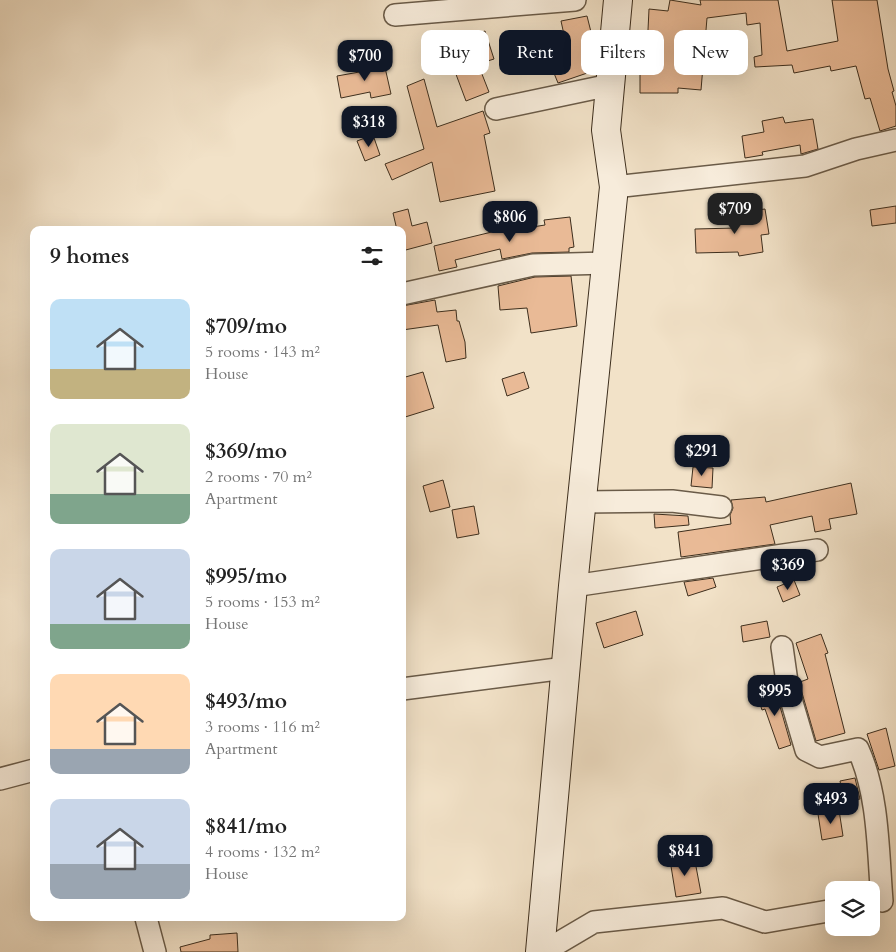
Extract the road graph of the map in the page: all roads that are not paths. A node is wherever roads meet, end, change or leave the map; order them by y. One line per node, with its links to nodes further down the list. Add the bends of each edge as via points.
1 (575, 0): 3 (street)
2 (618, 0): 4 (street)
3 (395, 15)
4 (610, 85): 5 (street); 7 (street, via 606,130)
5 (496, 109)
6 (896, 140): 7 (street, via 805,166)
7 (614, 187): 8 (street)
8 (607, 263): 9 (street, via 533,265); 10 (street)
9 (406, 293)
10 (582, 502): 11 (street, via 672,501); 13 (street)
11 (721, 507)
12 (817, 550): 13 (street)
13 (573, 586): 15 (street)
14 (782, 647): 19 (street, via 788,689 806,750 820,757 858,749 866,765 876,824)
15 (565, 668): 16 (street); 23 (street)
16 (406, 688)
17 (30, 771): 18 (street)
18 (0, 779)
19 (883, 901)
20 (825, 912): 23 (street, via 765,922 723,908 594,922)
21 (147, 921): 22 (street)
22 (155, 952)
23 (542, 952)

